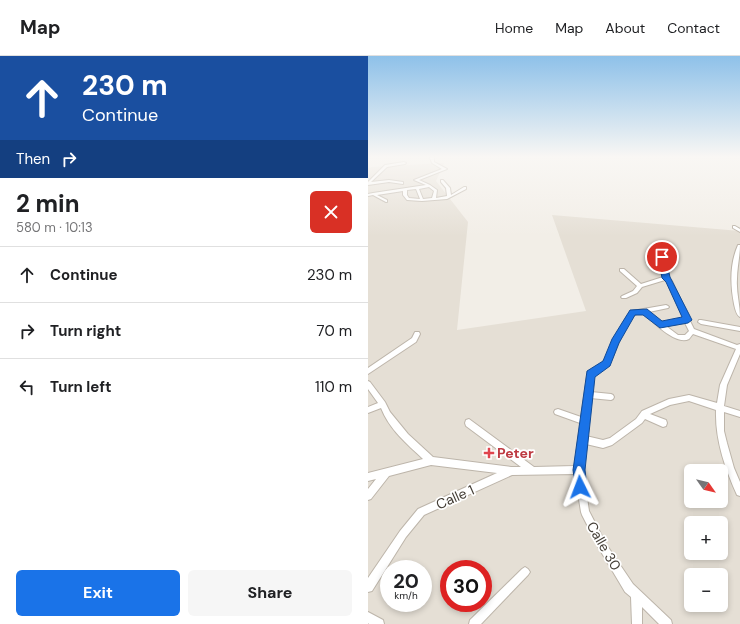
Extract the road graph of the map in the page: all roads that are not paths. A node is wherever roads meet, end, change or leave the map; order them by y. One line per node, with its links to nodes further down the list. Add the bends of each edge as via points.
1 (423, 184): 3 (street)
2 (444, 184): 9 (street, via 448,188)
3 (428, 186): 4 (street); 10 (street, via 436,191)
4 (417, 188): 6 (street); 11 (street)
5 (465, 188): 9 (street)
6 (406, 190): 7 (street); 11 (street, via 405,195 408,199)
7 (373, 194): 8 (street); 12 (street)
8 (368, 195)
9 (449, 197): 10 (street)
10 (434, 199): 11 (street)
11 (422, 200)
12 (386, 201)
13 (734, 227): 14 (street)
14 (740, 231)
15 (740, 246): 23 (street, via 734,288)
16 (662, 257): 18 (street)
17 (622, 270): 19 (street)
18 (666, 278): 19 (street); 24 (street)
19 (640, 286): 20 (street, via 635,292)
20 (624, 297)
21 (666, 307): 22 (street)
22 (644, 312): 26 (street); 33 (street, Calle 30, via 633,313 615,342 606,363 590,374)
23 (740, 314)
24 (688, 320): 26 (street); 28 (street)
25 (701, 322): 27 (street)
26 (660, 325): 28 (street, via 677,337 687,337)
27 (740, 329)
28 (692, 330): 30 (street)
29 (417, 334): 31 (street, via 414,340)
30 (740, 347): 36 (street, via 722,391)
31 (368, 371)
32 (368, 384): 35 (street)
33 (587, 395): 34 (street); 41 (street, Calle 30)
34 (611, 397)
35 (383, 404): 37 (street); 45 (street, via 387,414 405,437)
36 (721, 409): 39 (street); 40 (street, via 689,398 669,402); 51 (street, via 725,456)
37 (368, 410)
38 (558, 412): 41 (street)
39 (740, 414)
40 (643, 415): 43 (street); 44 (street, via 612,441 604,444)
41 (584, 421): 44 (street, Calle 30)
42 (469, 423): 48 (street)
43 (663, 423)
44 (582, 440): 46 (street, Calle 30)
45 (431, 460): 47 (street); 49 (street)
46 (579, 470): 48 (street, Calle 1); 55 (street, Calle 30, via 585,512 593,530)
47 (512, 471): 48 (street, Calle 1); 54 (street, Calle 1, via 421,512 403,534)
48 (533, 471)
49 (387, 472): 50 (street); 52 (street)
50 (368, 477)
51 (740, 492)
52 (368, 496)
53 (525, 572): 58 (street)
54 (368, 587)
55 (636, 595): 59 (street); 60 (street, Calle 30)
56 (368, 618): 57 (street)
57 (379, 624)
58 (474, 624)
59 (637, 624)
60 (667, 624)

